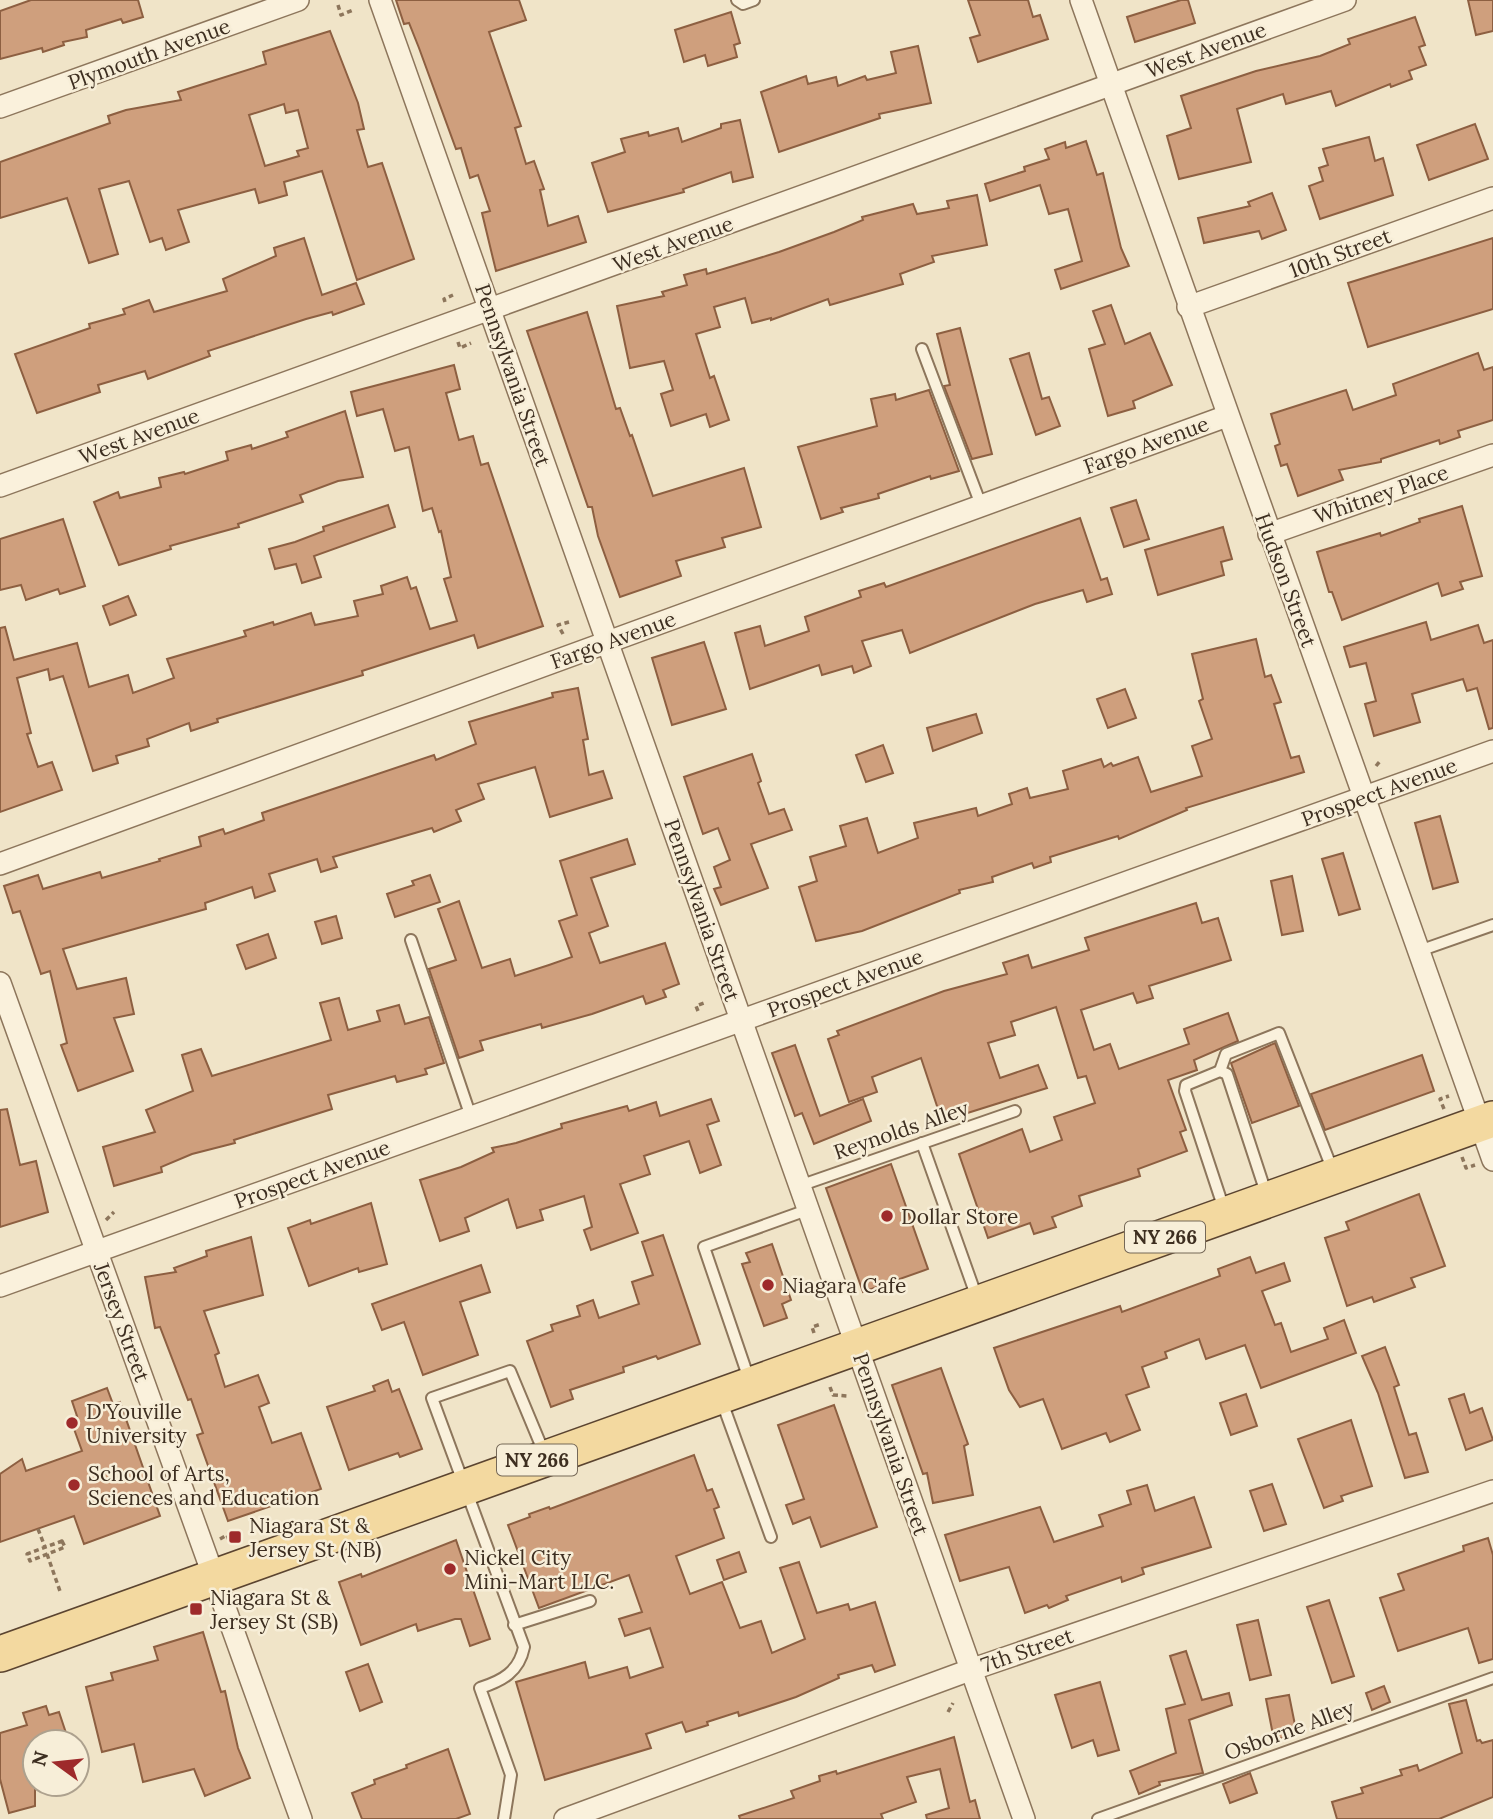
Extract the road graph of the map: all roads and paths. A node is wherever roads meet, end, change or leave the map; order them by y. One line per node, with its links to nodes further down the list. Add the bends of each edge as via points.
1 (298, 0): 10 (street, Plymouth Avenue)
2 (380, 0): 15 (street, Pennsylvania Street)
3 (737, 0): 4 (lane, via 743,4)
4 (754, 0)
5 (1081, 0): 9 (street, Hudson Street)
6 (1333, 2): 9 (street, West Avenue)
7 (338, 5): 8 (path, via 341,15)
8 (353, 10)
9 (1109, 85): 14 (street, Hudson Street); 15 (street, West Avenue)
10 (0, 107)
11 (1493, 198): 14 (street, 10th Street)
12 (453, 295): 13 (path)
13 (444, 299)
14 (1188, 307): 19 (street, Hudson Street)
15 (490, 311): 21 (street, West Avenue); 26 (street, Pennsylvania Street)
16 (471, 343): 17 (path)
17 (460, 348)
18 (922, 349): 22 (lane)
19 (1227, 416): 22 (street, Fargo Avenue); 23 (street, Hudson Street)
20 (1493, 455): 23 (street, Whitney Place)
21 (0, 486)
22 (981, 505): 26 (street, Fargo Avenue)
23 (1269, 534): 30 (street, Hudson Street)
24 (569, 622): 25 (path, via 558,625)
25 (563, 634)
26 (607, 642): 31 (street, Fargo Avenue); 38 (street, Pennsylvania Street)
27 (1493, 751): 30 (street, Prospect Avenue)
28 (1381, 760): 29 (path)
29 (1376, 766)
30 (1364, 797): 34 (street, Hudson Street); 38 (street, Prospect Avenue)
31 (0, 864)
32 (1493, 925): 34 (lane)
33 (411, 940): 43 (lane)
34 (1419, 951): 44 (street, Hudson Street)
35 (0, 983): 54 (street, Jersey Street)
36 (704, 1003): 37 (path, via 696,1006)
37 (698, 1012)
38 (741, 1020): 43 (street, Prospect Avenue); 48 (street, Pennsylvania Street)
39 (1224, 1073): 47 (lane, via 1226,1054 1279,1032); 49 (lane); 52 (lane, via 1186,1085 1185,1091)
40 (1450, 1095): 41 (path)
41 (1440, 1099)
42 (1015, 1111): 45 (lane, Reynolds Alley)
43 (471, 1117): 54 (street, Prospect Avenue)
44 (1486, 1121): 46 (street, Hudson Street); 47 (main road, NY 266)
45 (922, 1143): 48 (lane, Reynolds Alley); 56 (lane)
46 (1493, 1160)
47 (1335, 1176): 49 (main road, NY 266)
48 (799, 1186): 50 (street, Pennsylvania Street)
49 (1268, 1200): 52 (main road, NY 266)
50 (807, 1210): 59 (street, Pennsylvania Street); 60 (lane, via 704,1247)
51 (114, 1212): 53 (path)
52 (1226, 1215): 56 (main road, NY 266)
53 (106, 1220)
54 (96, 1251): 55 (street, Prospect Avenue); 70 (street, Jersey Street)
55 (0, 1286)
56 (979, 1304): 59 (main road, NY 266)
57 (821, 1324): 58 (path)
58 (812, 1327)
59 (857, 1348): 60 (main road, NY 266); 75 (street, Pennsylvania Street)
60 (735, 1391): 63 (main road, NY 266); 67 (lane)
61 (834, 1395): 62 (path)
62 (847, 1396)
63 (546, 1457): 64 (main road, NY 266); 64 (lane, via 510,1371 432,1398)
64 (463, 1486): 70 (main road, NY 266); 73 (lane)
65 (1493, 1491): 75 (street, 7th Street)
66 (38, 1529): 68 (path)
67 (771, 1537)
68 (45, 1547): 69 (path, via 62,1541 65,1547); 69 (path, via 27,1554 30,1561)
69 (47, 1554): 71 (path)
70 (214, 1577): 74 (main road, NY 266); 79 (street, Jersey Street)
71 (61, 1594)
72 (590, 1601): 73 (lane)
73 (514, 1625): 80 (lane, via 524,1647 516,1667 508,1676 480,1688 511,1775)
74 (0, 1654)
75 (970, 1670): 81 (street, 7th Street); 82 (street, Pennsylvania Street)
76 (1493, 1678): 83 (lane, Osborne Alley)
77 (953, 1703): 78 (path)
78 (948, 1712)
79 (301, 1819)
80 (504, 1819)
81 (565, 1819)
82 (1024, 1819)
83 (1098, 1819)

